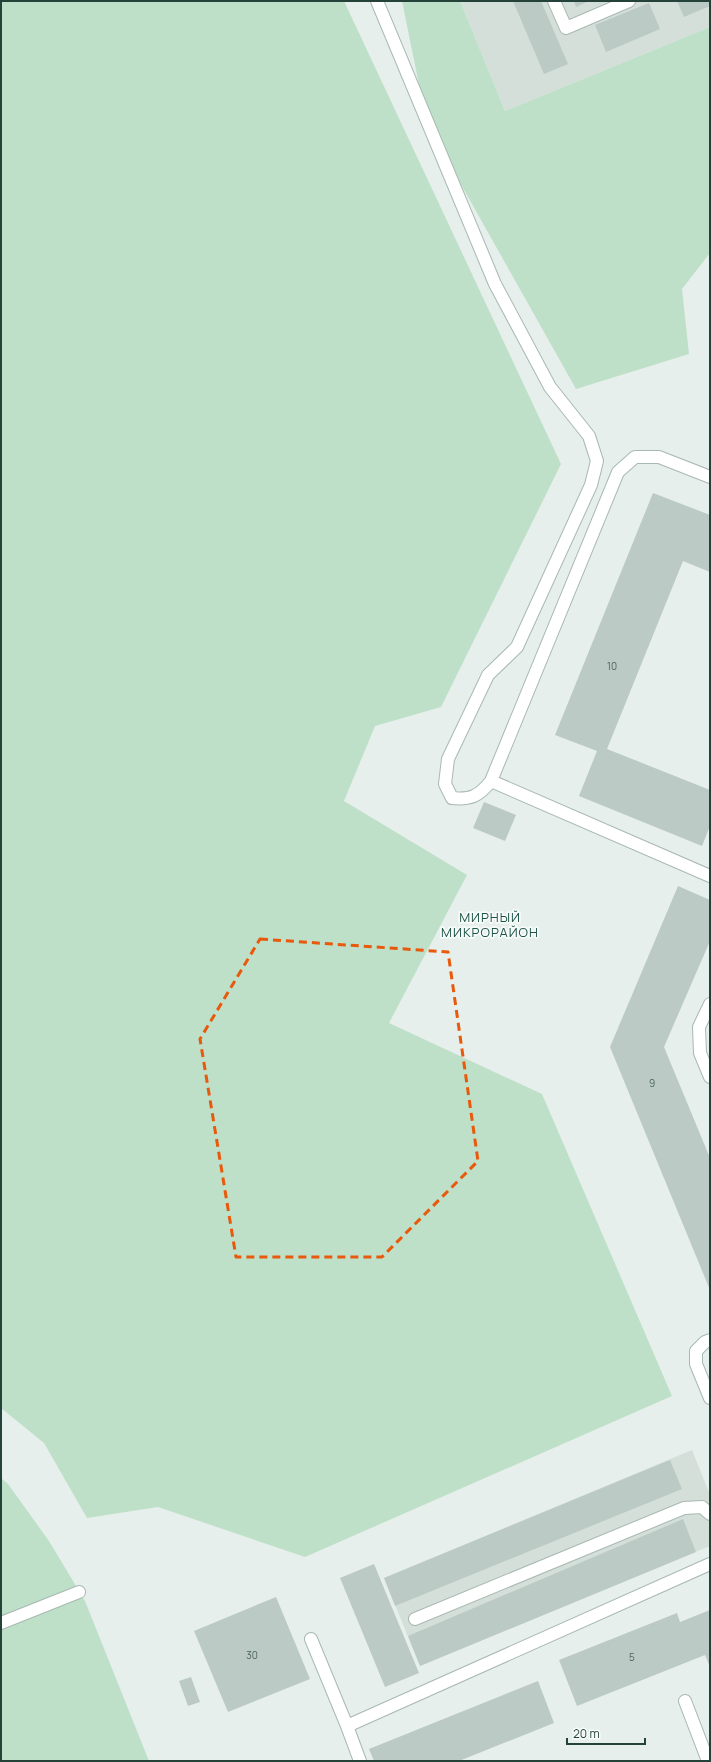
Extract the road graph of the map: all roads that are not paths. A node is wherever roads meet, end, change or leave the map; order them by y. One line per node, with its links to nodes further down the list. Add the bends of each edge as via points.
1 (377, 1): 5 (lane, via 495,284 550,387 589,436 597,461 591,485 517,647 488,675 448,759 444,784 452,798 467,800 484,791)
2 (554, 1): 3 (lane, via 566,28)
3 (629, 1)
4 (710, 477): 5 (lane, via 659,457 635,457 618,472)
5 (491, 781): 6 (lane)
6 (710, 876)
7 (710, 1004): 8 (lane, via 699,1027 700,1054)
8 (710, 1077)
9 (710, 1340): 10 (lane, via 696,1351 696,1364)
10 (710, 1398)
11 (710, 1514): 14 (lane, via 702,1507 684,1508)
12 (710, 1564): 18 (lane)
13 (79, 1592): 15 (lane)
14 (415, 1619)
15 (1, 1623)
16 (312, 1639): 18 (lane)
17 (685, 1701): 20 (lane)
18 (346, 1726): 19 (lane)
19 (360, 1761)
20 (708, 1761)

